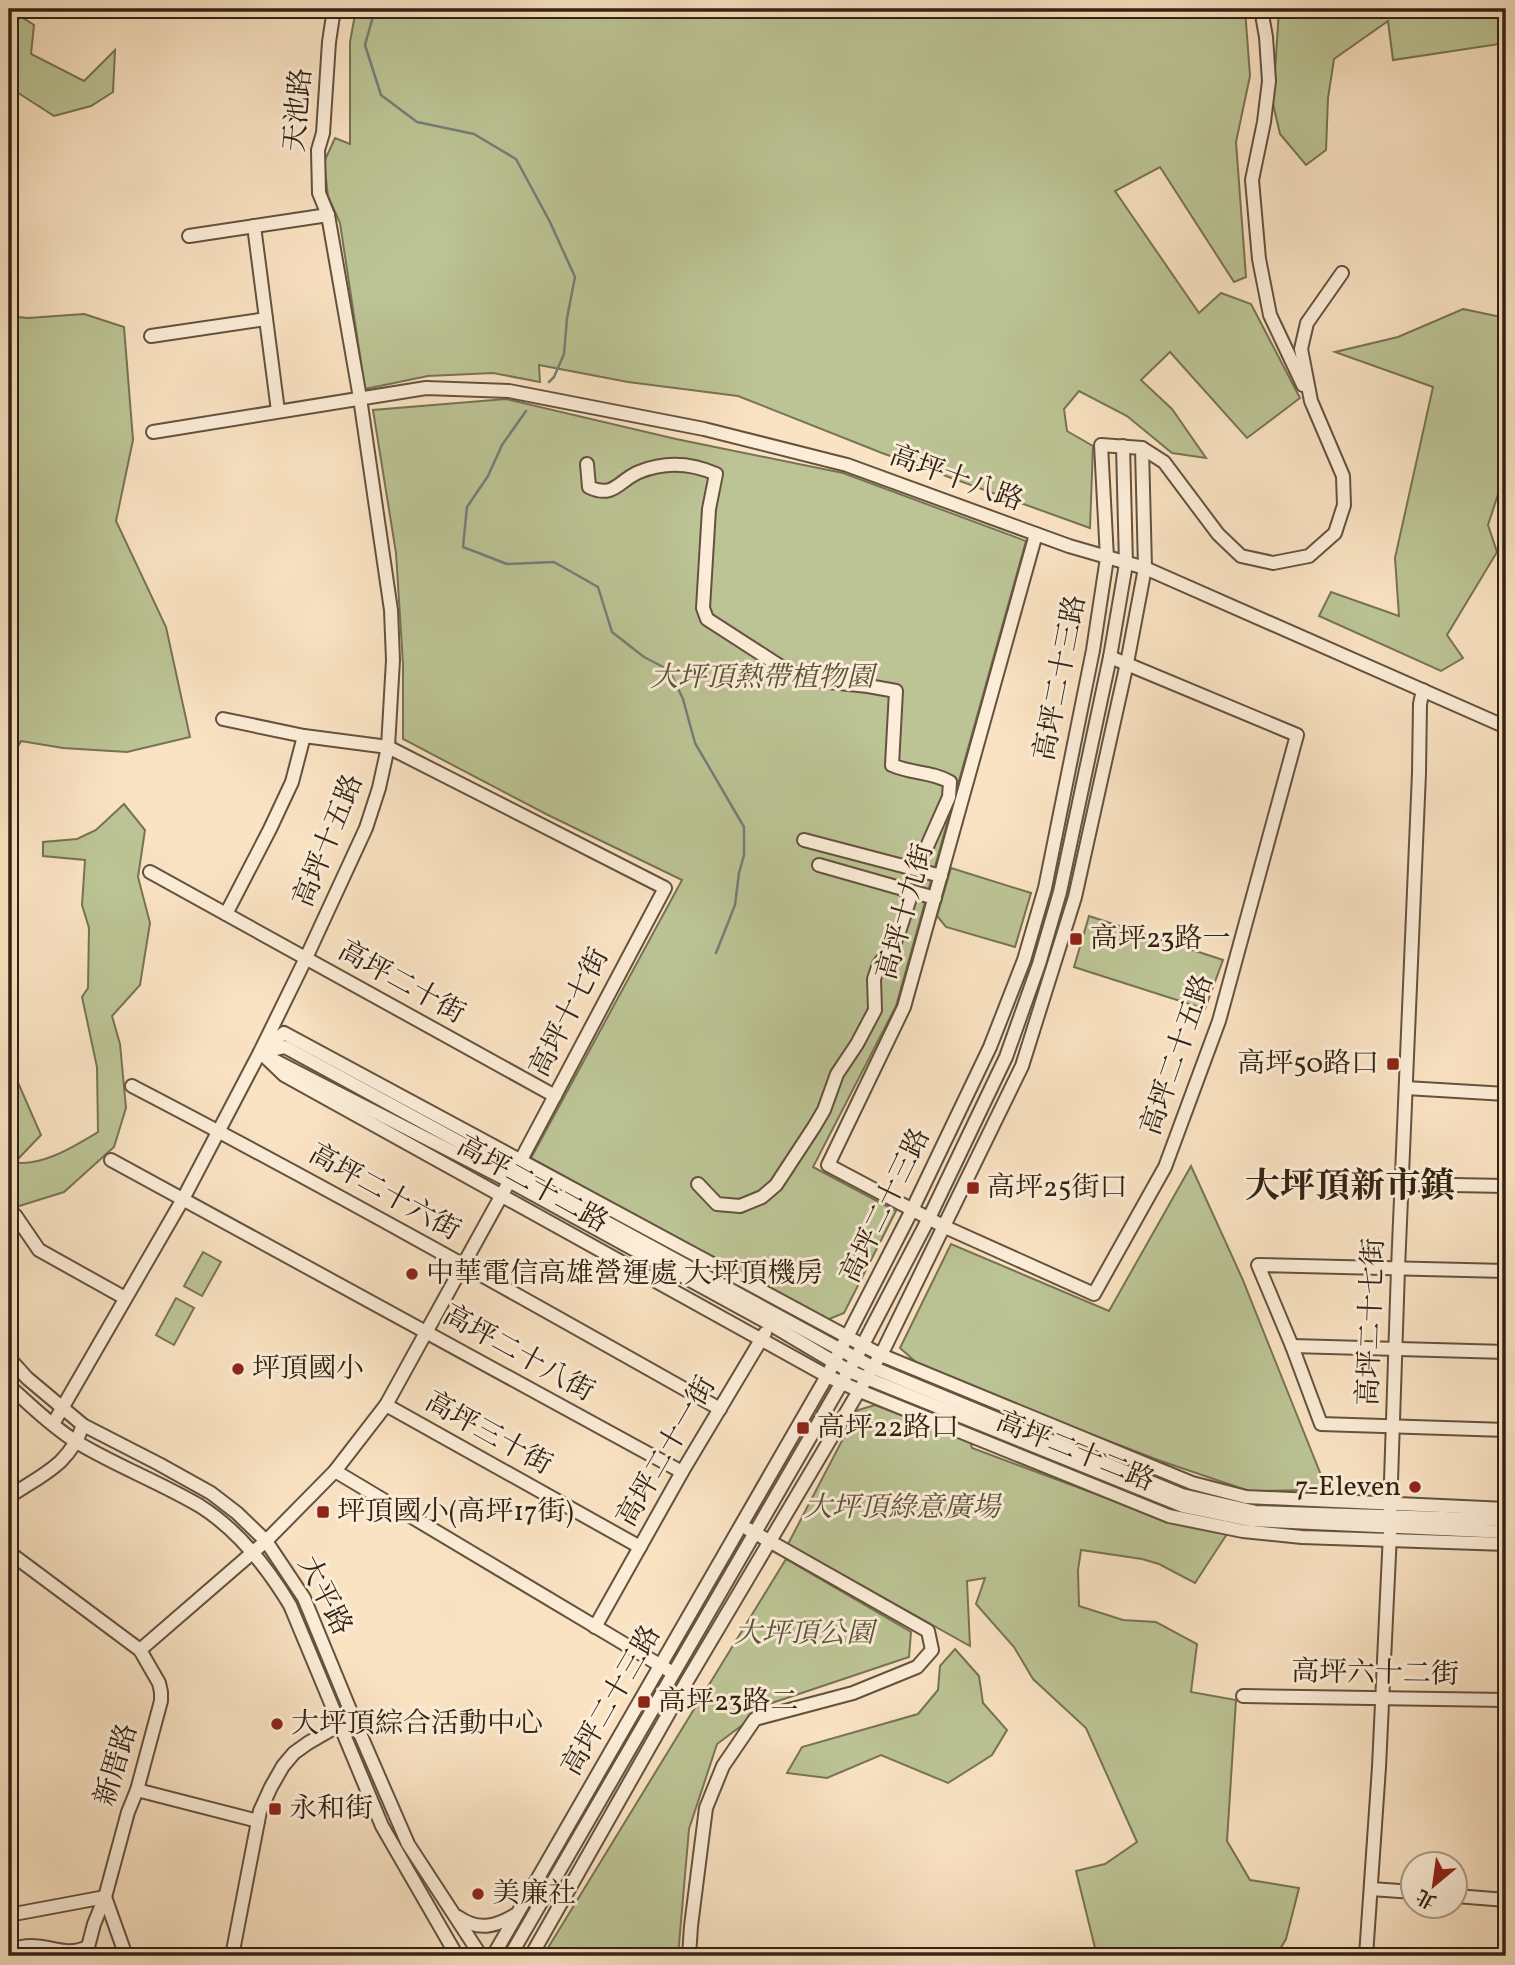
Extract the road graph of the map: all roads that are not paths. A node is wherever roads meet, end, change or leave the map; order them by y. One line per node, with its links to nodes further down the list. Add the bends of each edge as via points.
1 (334, 9): 3 (street, 天池路, via 318,150 319,193)
2 (1261, 9): 10 (street, via 1269,81 1252,180 1259,259 1270,315)
3 (328, 215): 4 (street); 9 (street, 高坪十五路)
4 (254, 226): 5 (street); 7 (street)
5 (189, 236)
6 (1342, 273): 10 (street, via 1307,323 1301,349)
7 (266, 319): 8 (street); 11 (street)
8 (151, 336)
9 (360, 398): 11 (street, 高坪十八路); 16 (street, 高坪十八路, via 426,388 509,391 678,424 847,465); 28 (street, 高坪十五路, via 391,610)
10 (1311, 401): 14 (street, via 1343,476 1344,505 1335,533 1309,556 1273,563 1241,555 1218,534 1164,462)
11 (278, 411): 12 (street, 高坪十八路)
12 (153, 432)
13 (1123, 446): 14 (street); 18 (street, 高坪二十三路, via 1101,445); 20 (street, 高坪二十三路)
14 (1142, 448): 21 (street, 高坪二十三路)
15 (587, 464): 31 (street, via 589,487 600,492 638,472 666,464 690,465 716,474 708,522 707,619 786,670 820,681 896,691 891,765 906,772 936,774 950,782 949,797)
16 (1035, 534): 18 (street, 高坪十八路); 33 (street, 高坪十九街)
17 (1505, 540): 19 (street)
18 (1107, 558): 20 (street, 高坪十八路); 51 (street, 高坪二十三路, via 1045,888 1024,960 990,1047)
19 (1506, 561)
20 (1126, 564): 21 (street, 高坪十八路); 22 (street, 高坪二十三路)
21 (1145, 568): 23 (street, 高坪二十三路); 24 (street, 高坪十八路)
22 (1110, 657): 23 (street, 高坪二十五路); 53 (street, 高坪二十三路, via 1060,892 1039,964 1006,1057)
23 (1127, 663): 54 (street, 高坪二十三路, via 1075,897 1022,1066); 54 (street, 高坪二十五路, via 1297,735 1219,1021 1165,1167 1094,1294)
24 (1423, 690): 26 (street, 高坪十八路); 40 (street, 高坪二十七街)
25 (223, 719): 27 (street, 高坪十七街)
26 (1506, 727)
27 (304, 736): 28 (street, 高坪十七街); 36 (street, via 292,782)
28 (388, 747): 37 (street, 高坪十五路, via 366,828); 42 (street, 高坪十七街, via 665,888)
29 (804, 840): 31 (street)
30 (820, 866): 34 (street)
31 (917, 869): 33 (street)
32 (150, 872): 36 (street, 高坪二十街)
33 (942, 876): 35 (street, 高坪十九街)
34 (912, 892): 35 (street); 46 (street, via 898,935 874,979 875,1010 867,1028 837,1074 824,1110 776,1185 740,1206 717,1204)
35 (935, 898): 51 (street, 高坪十九街, via 904,1007 828,1165)
36 (226, 914): 37 (street, 高坪二十街)
37 (306, 958): 38 (street, 高坪十五路); 42 (street, 高坪二十街)
38 (260, 1052): 43 (street, 高坪十五路); 45 (street, 高坪二十二路); 45 (street, 高坪二十二路, via 285,1033); 49 (street, 高坪二十二路, via 284,1076)
39 (132, 1086): 43 (street, 高坪二十六街)
40 (1406, 1088): 41 (street); 47 (street, 高坪二十七街)
41 (1506, 1094)
42 (555, 1096): 45 (street, 高坪十七街)
43 (219, 1131): 50 (street, 高坪十五路); 55 (street, 高坪二十六街)
44 (111, 1160): 50 (street, 高坪二十八街)
45 (515, 1170): 49 (street, 高坪十七街); 59 (street, 高坪二十二路); 59 (street, 高坪二十二路)
46 (698, 1184)
47 (1401, 1184): 48 (street); 56 (street, 高坪二十七街)
48 (1506, 1186)
49 (501, 1196): 55 (street, 高坪十七街); 62 (street, 高坪二十二路)
50 (183, 1199): 58 (street, 高坪十五路); 60 (street, 高坪二十八街)
51 (912, 1210): 53 (street, 高坪十九街); 61 (street, 高坪二十三路)
52 (15, 1215): 58 (street, via 39,1250)
53 (929, 1218): 54 (street, 高坪十九街); 63 (street, 高坪二十三路)
54 (945, 1227): 68 (street, 高坪二十三路)
55 (463, 1265): 60 (street, 高坪十七街); 80 (street, 高坪二十六街)
56 (1398, 1269): 57 (street); 64 (street, via 1258,1265); 65 (street, 高坪二十七街)
57 (1506, 1271)
58 (125, 1298): 79 (street, 高坪十五路)
59 (776, 1313): 61 (street, 高坪二十二路); 62 (street, 高坪二十一街); 66 (street, 高坪二十二路); 71 (street, 高坪二十二路)
60 (427, 1332): 78 (street, 高坪十七街); 87 (street, 高坪二十八街)
61 (848, 1338): 63 (street, 高坪二十二路); 66 (street, 高坪二十三路)
62 (761, 1339): 74 (street, 高坪二十二路); 80 (street, 高坪二十一街)
63 (862, 1346): 68 (street, 高坪二十二路); 70 (street, 高坪二十三路)
64 (1292, 1346): 65 (street); 83 (street, via 1321,1424)
65 (1395, 1349): 67 (street); 83 (street, 高坪二十七街)
66 (841, 1350): 70 (street, 高坪二十二路); 71 (street, 高坪二十三路)
67 (1506, 1352)
68 (881, 1355): 73 (street, 高坪二十三路); 91 (street, 高坪二十二路, via 1192,1483)
69 (9, 1358): 79 (street, 大平路)
70 (856, 1358): 72 (street, 高坪二十三路); 73 (street, 高坪二十二路)
71 (834, 1363): 72 (street, 高坪二十二路); 74 (street, 高坪二十三路)
72 (849, 1371): 73 (street, 高坪二十二路); 75 (street, 高坪二十三路)
73 (871, 1373): 77 (street, 高坪二十三路); 91 (street, 高坪二十二路, via 1183,1506 1251,1520)
74 (827, 1376): 75 (street, 高坪二十二路); 92 (street, 高坪二十三路)
75 (842, 1383): 77 (street, 高坪二十二路); 93 (street, 高坪二十三路)
76 (9, 1386): 81 (street, 大平路)
77 (860, 1391): 91 (street, 高坪二十二路, via 1169,1516 1302,1537); 96 (street, 高坪二十三路)
78 (386, 1405): 86 (street, 高坪十七街); 98 (street, 高坪三十街)
79 (61, 1406): 81 (street, 高坪十五路); 82 (street, 大平路)
80 (720, 1409): 87 (street, 高坪二十一街)
81 (53, 1423): 85 (street, 大平路)
82 (83, 1425): 85 (street); 95 (street, 大平路, via 211,1493)
83 (1393, 1426): 84 (street); 91 (street, 高坪二十七街)
84 (1506, 1430)
85 (77, 1443): 88 (street, via 65,1458); 99 (street, 大平路, via 201,1507)
86 (335, 1471): 95 (street, 高坪十七街); 101 (street)
87 (682, 1472): 98 (street, 高坪二十一街)
88 (9, 1497)
89 (1506, 1509): 91 (street, 高坪二十二路)
90 (1506, 1520): 91 (street, 高坪二十二路)
91 (1390, 1522): 94 (street, 高坪二十二路); 97 (street, 高坪二十二路); 107 (street, 高坪二十七街)
92 (741, 1525): 93 (street); 103 (street, 高坪二十三路)
93 (754, 1532): 96 (street); 104 (street, 高坪二十三路)
94 (1506, 1532)
95 (266, 1541): 99 (street, 高坪十七街); 109 (street, 大平路, via 304,1598)
96 (771, 1542): 105 (street, 高坪二十三路); 129 (street, via 928,1631 932,1650 917,1667 853,1693 755,1719 723,1766 706,1808)
97 (1506, 1544)
98 (640, 1547): 101 (street, 高坪二十一街)
99 (253, 1552): 102 (street); 110 (street, 大平路, via 290,1605)
100 (14, 1556): 102 (street, 新厝路)
101 (595, 1627): 103 (street)
102 (140, 1650): 111 (street, 新厝路, via 159,1683 161,1701)
103 (661, 1666): 104 (street); 120 (street, 高坪二十三路)
104 (673, 1673): 105 (street); 127 (street, 高坪二十三路)
105 (687, 1681): 128 (street, 高坪二十三路)
106 (1243, 1696): 107 (street, 高坪六十二街)
107 (1382, 1699): 108 (street, 高坪六十二街); 113 (street, 高坪二十七街)
108 (1506, 1700)
109 (355, 1722): 110 (street); 119 (street, 大平路, via 408,1844)
110 (339, 1725): 112 (street, via 308,1743 283,1766); 124 (street, 大平路, via 386,1835)
111 (137, 1790): 112 (street); 115 (street, 新厝路)
112 (258, 1821): 123 (street)
113 (1371, 1889): 114 (street); 130 (street, 高坪二十七街)
114 (1400, 1891)
115 (105, 1897): 118 (street); 121 (street, 新厝路, via 88,1947 64,1951 29,1945); 122 (street)
116 (1470, 1897): 117 (street)
117 (1506, 1899)
118 (9, 1914)
119 (453, 1914): 120 (street, via 477,1927); 125 (street, 大平路)
120 (515, 1915): 126 (street, 高坪二十三路)
121 (9, 1951)
122 (126, 1956)
123 (232, 1956)
124 (457, 1956)
125 (481, 1956)
126 (493, 1956)
127 (510, 1956)
128 (531, 1956)
129 (689, 1956)
130 (1366, 1956)

